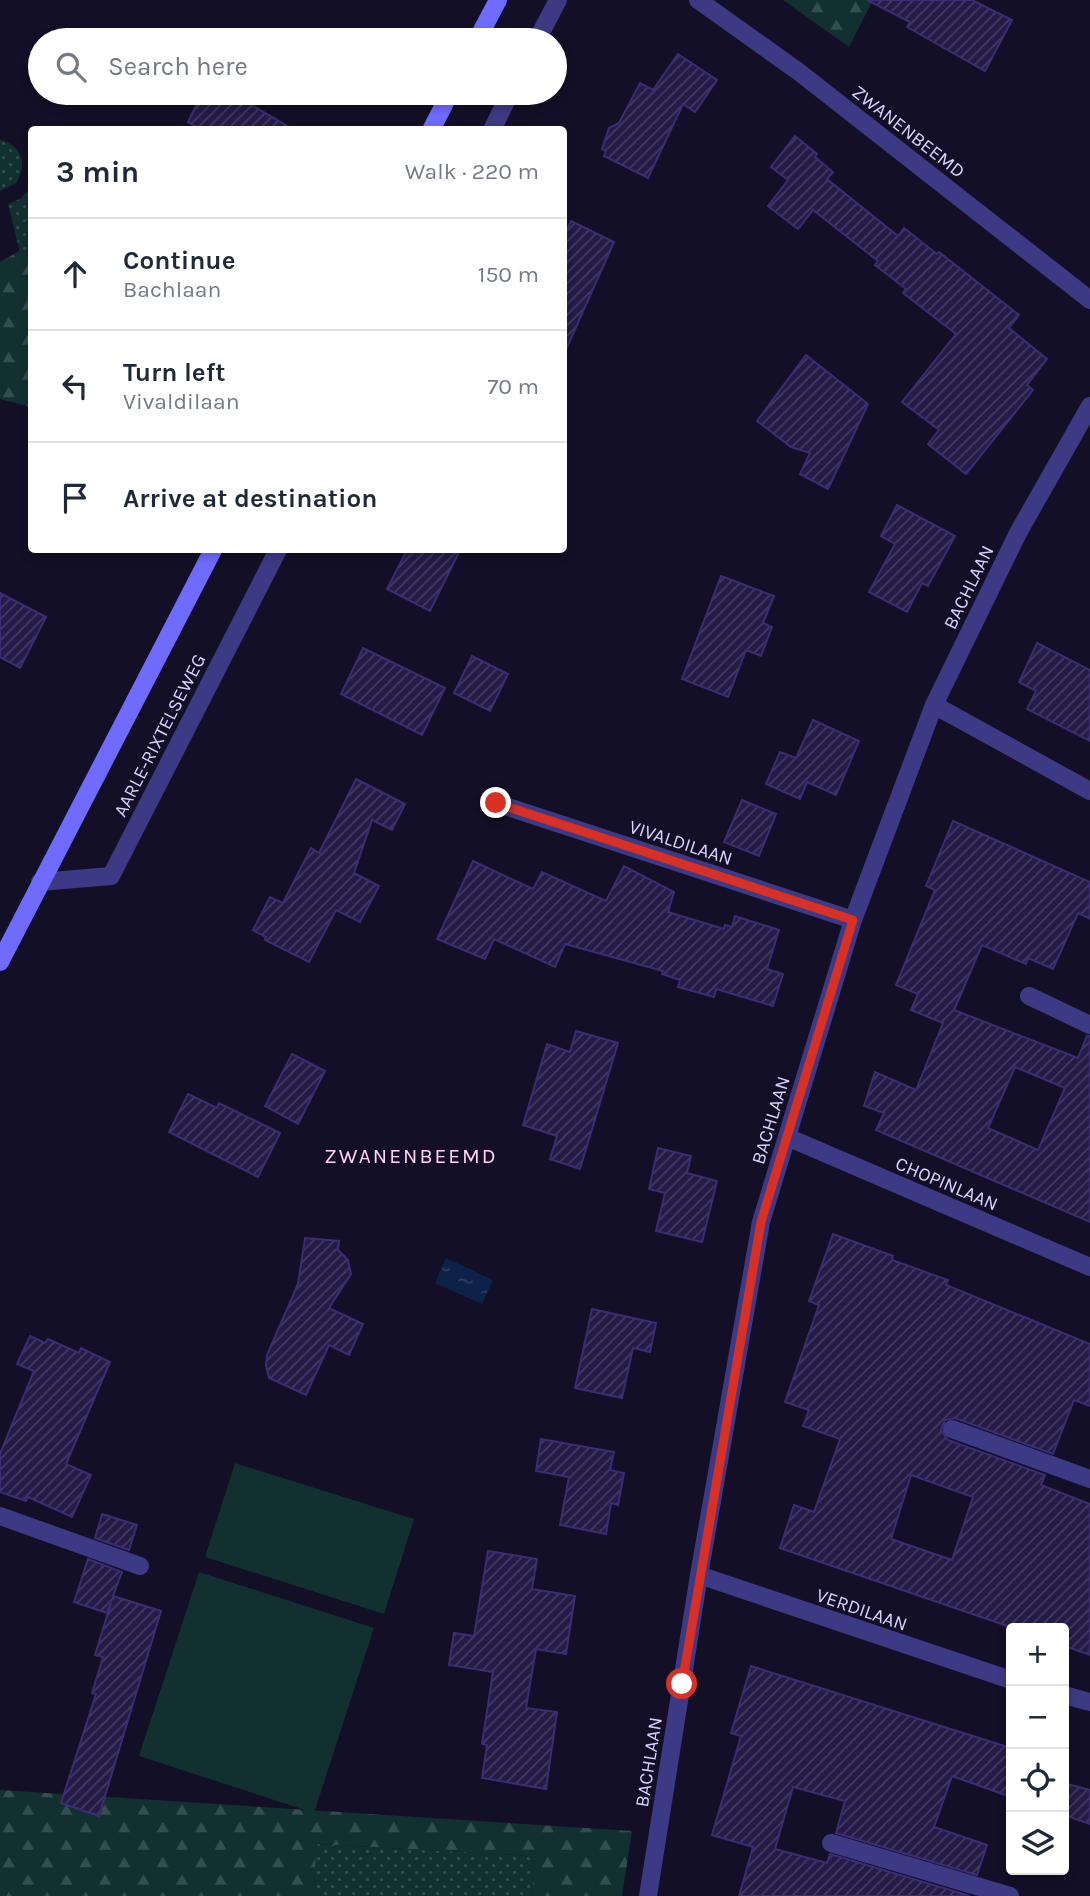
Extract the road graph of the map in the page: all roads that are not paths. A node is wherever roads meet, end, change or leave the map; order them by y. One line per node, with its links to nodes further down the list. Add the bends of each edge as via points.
1 (498, 0): 4 (street)
2 (558, 0): 5 (street)
3 (698, 0): 10 (street, ZWANENBEEMD, via 799,72)
4 (483, 28)
5 (543, 28)
6 (444, 105): 8 (street)
7 (504, 105): 9 (street)
8 (433, 126)
9 (494, 126)
10 (1090, 300)
11 (1090, 406): 14 (street, BACHLAAN, via 1018,533)
12 (211, 553): 17 (street, AARLE-RIXTELSEWEG)
13 (276, 553): 17 (street, AARLE-RIXTELSEWEG, via 111,876)
14 (934, 705): 15 (street); 18 (street, BACHLAAN)
15 (1090, 791)
16 (496, 803): 18 (street, VIVALDILAAN)
17 (40, 882): 19 (street, AARLE-RIXTELSEWEG)
18 (853, 920): 22 (street, BACHLAAN)
19 (3, 949)
20 (1029, 996): 21 (street)
21 (1090, 1025)
22 (787, 1137): 23 (street, CHOPINLAAN); 28 (street, BACHLAAN, via 761,1222)
23 (1090, 1268)
24 (952, 1429): 25 (street)
25 (1090, 1479)
26 (0, 1517): 27 (street)
27 (140, 1566)
28 (699, 1575): 29 (street, VERDILAAN); 33 (street, BACHLAAN)
29 (1006, 1679)
30 (1069, 1696): 31 (street)
31 (1090, 1702)
32 (831, 1843): 34 (street)
33 (648, 1896)
34 (1010, 1896)

